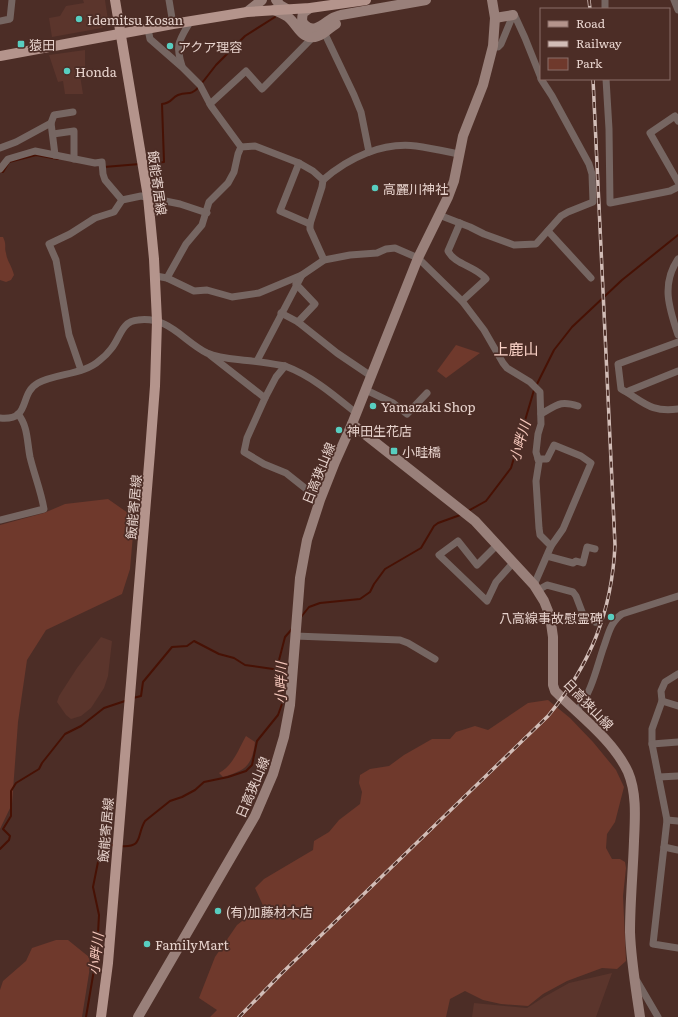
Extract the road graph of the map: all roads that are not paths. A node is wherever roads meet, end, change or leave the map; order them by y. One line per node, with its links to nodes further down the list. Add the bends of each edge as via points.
1 (12, 0): 16 (street, via 10,19)
2 (115, 0): 21 (main road, 飯能寄居線)
3 (169, 0): 18 (street)
4 (366, 0): 10 (main road)
5 (426, 0): 13 (main road)
6 (492, 0): 15 (main road)
7 (674, 0): 11 (street)
8 (258, 1): 12 (main road)
9 (275, 5): 10 (main road, via 287,9); 12 (main road); 22 (main road, via 302,34)
10 (310, 8): 13 (main road, via 303,13 302,20 311,29 322,26 332,18)
11 (678, 10)
12 (247, 12): 17 (main road)
13 (355, 12): 20 (main road)
14 (513, 15): 15 (main road); 23 (street, via 501,44 498,47); 26 (street)
15 (495, 18): 23 (main road)
16 (0, 21)
17 (190, 22): 18 (main road); 25 (street, via 180,39 178,51)
18 (173, 24): 19 (main road)
19 (148, 29): 21 (main road); 25 (street, via 150,39)
20 (324, 32): 22 (main road); 36 (street, via 361,112)
21 (122, 34): 24 (main road); 45 (main road, 飯能寄居線)
22 (313, 37): 29 (street, via 262,89 246,71)
23 (493, 46): 37 (main road, via 483,85)
24 (0, 56)
25 (182, 67): 29 (street, via 200,85)
26 (540, 76)
27 (542, 80): 51 (street, via 558,106 592,174 593,202 561,216)
28 (606, 80): 44 (street, via 610,203 670,191)
29 (210, 104): 34 (street)
30 (73, 112): 32 (street, via 54,116)
31 (678, 121): 43 (street, via 675,116 650,133)
32 (50, 123): 33 (street); 35 (street)
33 (53, 134): 38 (street); 39 (street, via 74,131)
34 (241, 147): 40 (street, via 255,146); 47 (street, via 234,172 228,183 209,202)
35 (0, 148)
36 (369, 152): 37 (street, via 393,146 415,146); 42 (street, via 344,164)
37 (458, 154): 48 (main road, via 454,181)
38 (55, 155): 39 (street); 41 (street, via 35,151 8,159)
39 (74, 159): 46 (street, via 102,165 105,180)
40 (299, 163): 42 (street, via 314,171); 50 (street, via 280,211)
41 (0, 169)
42 (323, 180): 50 (street)
43 (678, 182)
44 (678, 187)
45 (148, 197): 46 (street); 47 (street); 56 (main road, 飯能寄居線)
46 (122, 200): 70 (street, via 114,212 95,218 49,244 56,260 69,335)
47 (207, 213): 57 (street, via 202,225 186,244)
48 (439, 215): 49 (street); 52 (main road)
49 (460, 223): 51 (street, via 514,244 536,244); 60 (street, via 448,251 451,256 486,279)
50 (310, 224): 54 (street)
51 (548, 231): 58 (street)
52 (418, 258): 54 (street, via 395,248); 60 (street); 72 (main road)
53 (678, 259): 62 (street, via 669,281 668,300)
54 (324, 260): 55 (street)
55 (302, 275): 57 (street, via 259,293 232,297 207,290 194,291); 59 (street)
56 (156, 276): 57 (street); 63 (main road, 飯能寄居線)
57 (167, 278)
58 (591, 278)
59 (296, 284): 61 (street); 64 (street, via 315,304)
60 (462, 301): 81 (street, via 484,330 503,364 540,392)
61 (281, 313): 64 (street); 68 (street)
62 (676, 319): 65 (street)
63 (157, 321): 67 (street, via 166,324); 70 (street, via 138,320 127,324 112,349 98,362); 111 (main road, 飯能寄居線, via 151,445 108,963)
64 (298, 322): 72 (street)
65 (678, 335)
66 (678, 342): 74 (street, via 618,364 621,389)
67 (208, 353): 68 (street, via 225,358); 76 (street)
68 (257, 361): 69 (street)
69 (285, 366): 76 (street); 79 (street, via 325,388)
70 (81, 370): 80 (street, via 33,386)
71 (678, 371): 74 (street)
72 (371, 376): 73 (main road)
73 (366, 390): 75 (street, via 407,414); 79 (main road)
74 (627, 392): 78 (street, via 652,408)
75 (427, 393)
76 (265, 398): 85 (street, via 247,438 244,452 286,473)
77 (578, 406): 81 (street, via 561,403)
78 (678, 409)
79 (356, 413): 83 (main road)
80 (18, 414): 82 (street, via 9,419); 86 (street, via 25,427 44,509)
81 (541, 414): 84 (street, via 542,424 536,452)
82 (0, 418)
83 (352, 424): 85 (main road, 日高狭山線); 87 (main road, 日高狭山線, via 464,513)
84 (538, 459): 88 (street, via 536,481 540,535); 88 (street, via 547,459 554,445 591,463 563,529)
85 (320, 500): 95 (main road, 日高狭山線, via 300,578)
86 (0, 520)
87 (497, 545): 91 (main road, 日高狭山線); 91 (street, via 476,565 458,541 439,555 487,601 496,582)
88 (551, 546): 90 (street)
89 (595, 549): 90 (street, via 587,547 583,563)
90 (547, 556): 92 (street)
91 (513, 563): 92 (main road, 日高狭山線)
92 (536, 588): 94 (street, via 547,585 573,592 584,617); 100 (main road, 日高狭山線, via 550,616 553,637 553,686)
93 (678, 596): 100 (street, via 622,614 608,627 591,685)
94 (595, 622)
95 (295, 633): 96 (street, via 400,640); 112 (main road, 日高狭山線, via 290,705 273,774 255,816)
96 (435, 659)
97 (678, 674): 98 (street, via 664,682 661,690)
98 (662, 702): 99 (street); 102 (street, via 652,729)
99 (678, 706)
100 (576, 712): 110 (main road, 日高狭山線, via 619,756 628,773 633,792 635,812 630,933)
101 (678, 742): 102 (street)
102 (652, 744): 104 (street)
103 (678, 776): 104 (street)
104 (659, 777): 105 (street)
105 (667, 820): 106 (street); 107 (street)
106 (678, 821)
107 (664, 847): 108 (street); 109 (street, via 653,944)
108 (678, 850)
109 (678, 948)
110 (634, 976): 113 (main road, 日高狭山線); 114 (street)
111 (101, 1017)
112 (138, 1017)
113 (640, 1017)
114 (658, 1017)

